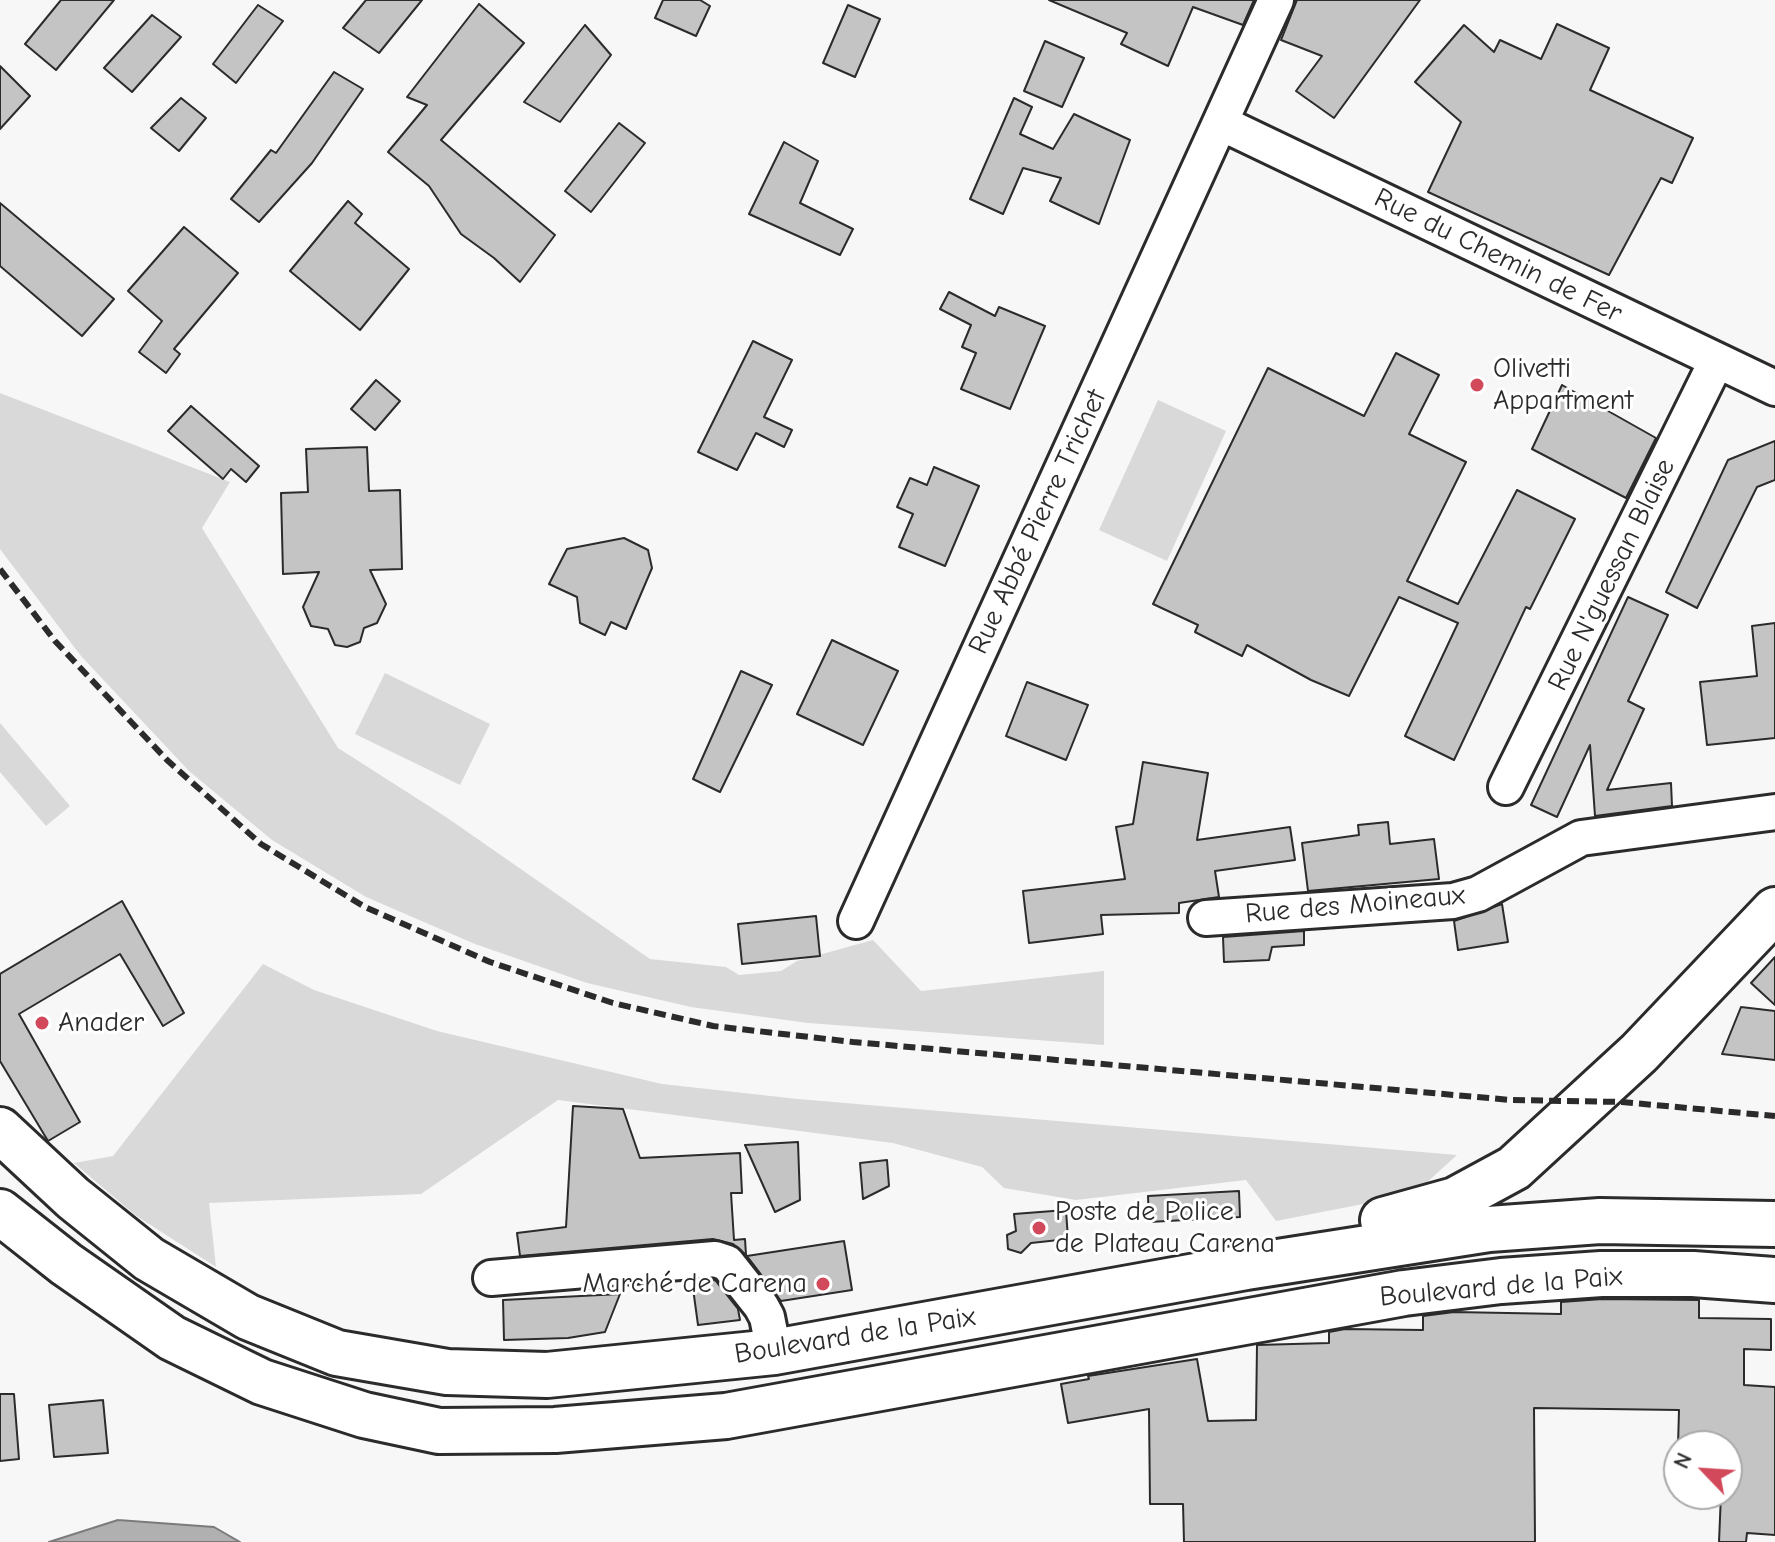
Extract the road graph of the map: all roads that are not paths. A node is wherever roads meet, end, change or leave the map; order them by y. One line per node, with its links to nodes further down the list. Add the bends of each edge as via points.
1 (1276, 0): 2 (street, Rue Abbé Pierre Trichet)
2 (1221, 123): 3 (street, Rue du Chemin de Fer); 9 (street, Rue Abbé Pierre Trichet)
3 (1716, 362): 4 (street, Rue du Chemin de Fer); 5 (street, Rue N'guessan Blaise)
4 (1775, 388)
5 (1506, 787)
6 (1775, 812): 8 (street, Rue des Moineaux, via 1581,838 1478,894 1453,901)
7 (1775, 910): 14 (main road, via 1639,1053 1514,1168 1455,1200 1305,1238)
8 (1206, 918)
9 (856, 921)
10 (0, 1101): 11 (main road, via 15,1125)
11 (11, 1140): 19 (main road, Boulevard de la Paix, via 149,1259 248,1317 337,1353 447,1372 547,1375)
12 (0, 1212): 15 (main road, Boulevard de la Paix, via 185,1344 262,1382 364,1415 439,1431 555,1430 726,1416 1404,1293 1601,1274)
13 (1775, 1224): 14 (main road, Boulevard de la Paix, via 1600,1221 1489,1229)
14 (1246, 1267): 19 (main road, Boulevard de la Paix)
15 (1693, 1274): 17 (main road, Boulevard de la Paix); 18 (main road)
16 (491, 1278): 19 (street, via 715,1259 727,1263 761,1306)
17 (1775, 1280)
18 (1775, 1301)
19 (774, 1352)

